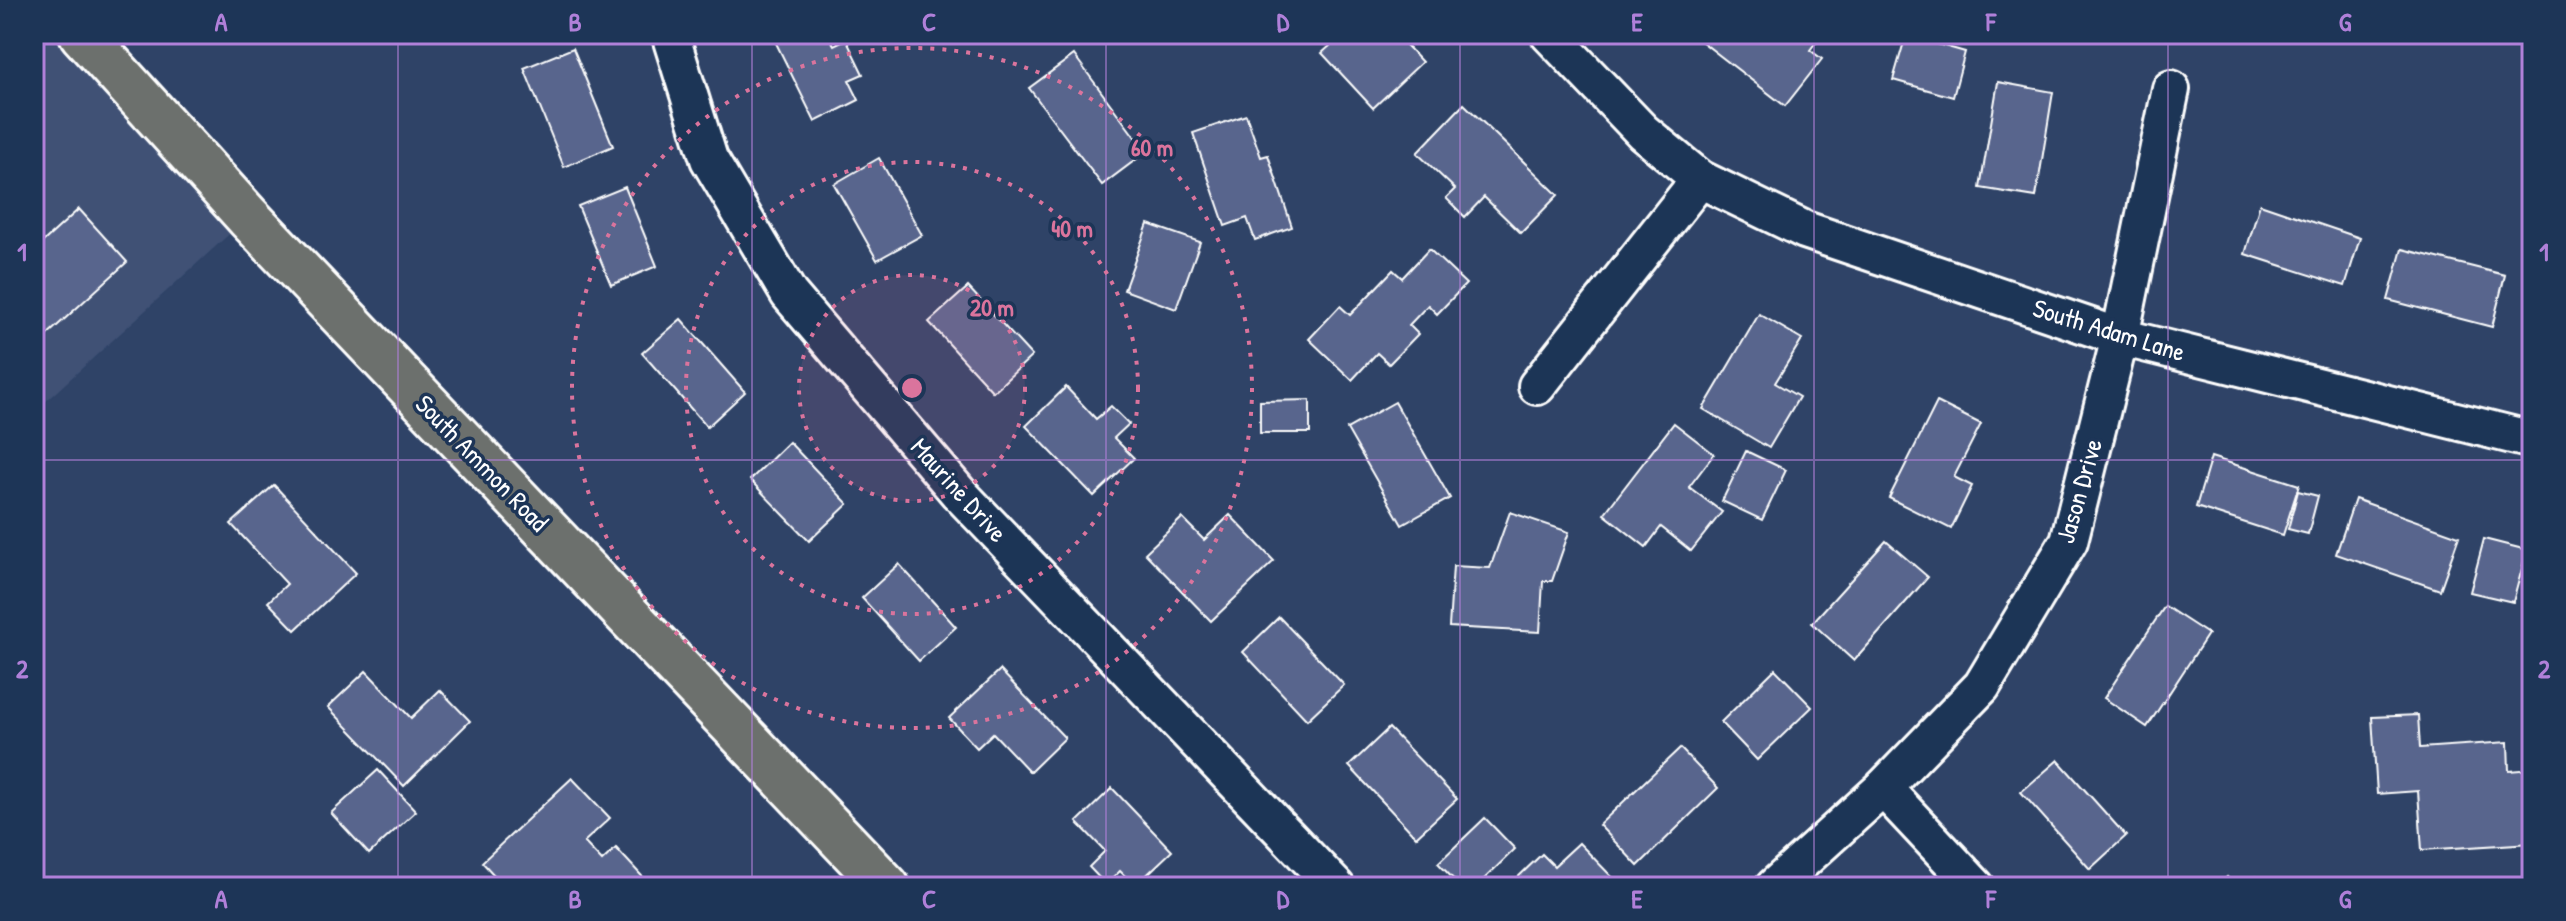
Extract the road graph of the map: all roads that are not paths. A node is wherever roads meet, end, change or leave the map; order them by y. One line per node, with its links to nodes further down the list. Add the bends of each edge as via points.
1 (82, 34): 10 (main road, South Ammon Road, via 248,217)
2 (670, 34): 11 (street, Maurine Drive, via 709,159 789,294 958,492)
3 (1549, 34): 5 (street, South Adam Lane, via 1643,132)
4 (2171, 89): 6 (street, Jason Drive)
5 (1700, 179): 6 (street, South Adam Lane, via 1805,230); 7 (street)
6 (2120, 337): 8 (street, South Adam Lane); 9 (street, Jason Drive, via 2069,541 1982,686)
7 (1537, 386)
8 (2532, 440)
9 (1883, 788): 12 (street, Jason Drive); 13 (street)
10 (887, 887)
11 (1336, 887)
12 (1774, 887)
13 (1976, 887)

